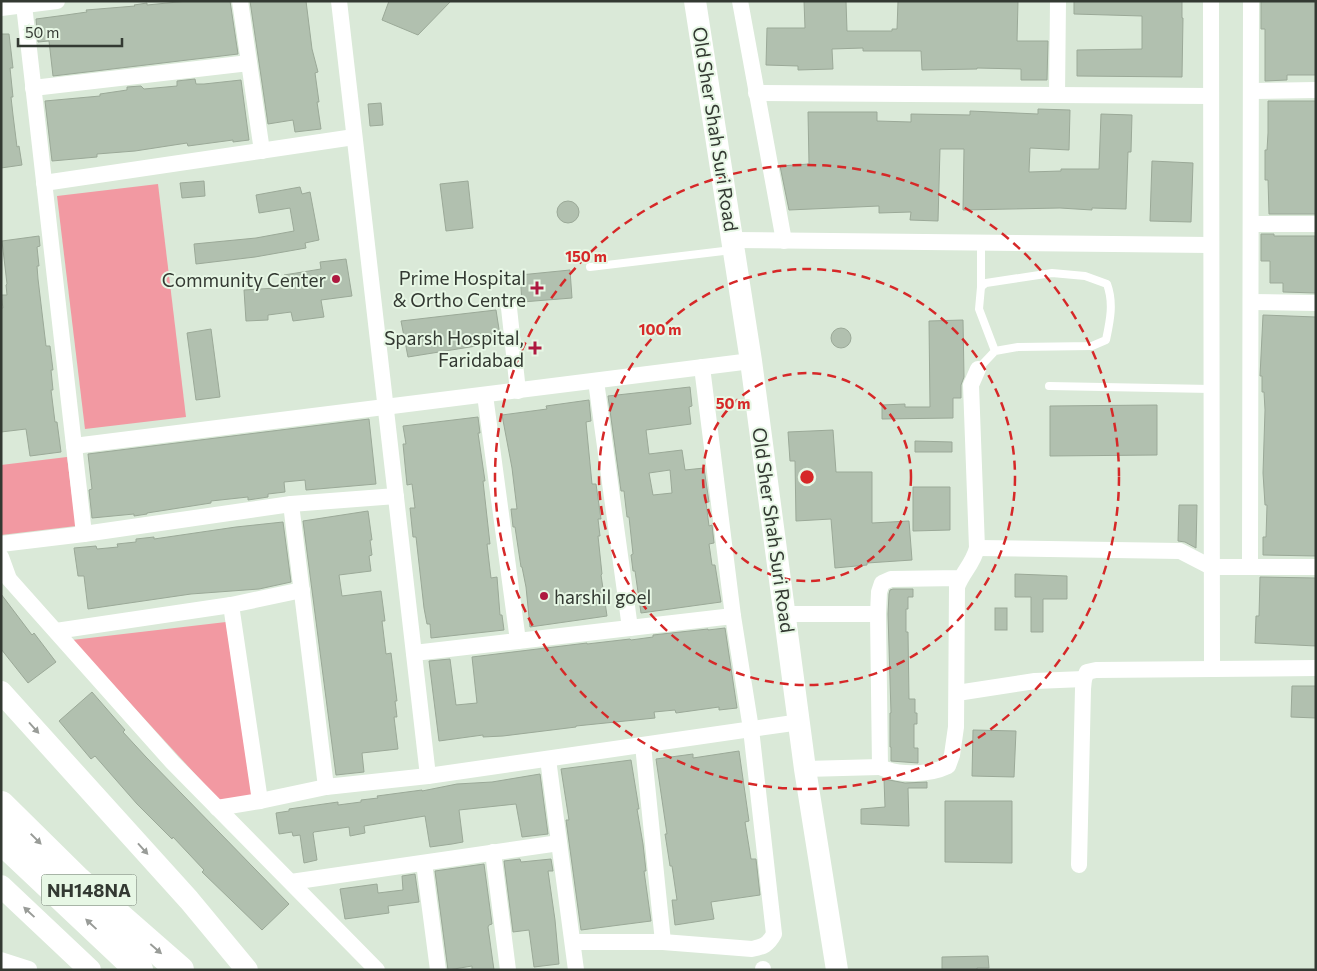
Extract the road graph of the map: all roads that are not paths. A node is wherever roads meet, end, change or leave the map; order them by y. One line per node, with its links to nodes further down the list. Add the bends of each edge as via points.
1 (57, 1): 9 (street)
2 (240, 1): 11 (street)
3 (339, 1): 18 (street)
4 (695, 1): 25 (street, Old Sher Shah Suri Road)
5 (740, 1): 15 (street)
6 (1058, 1): 16 (street)
7 (1210, 1): 17 (street)
8 (1251, 1): 14 (street)
9 (24, 5): 10 (street); 12 (street)
10 (1, 8)
11 (249, 63): 12 (street); 19 (street)
12 (33, 88): 20 (street)
13 (1316, 90): 14 (street)
14 (1251, 91): 21 (street)
15 (756, 93): 16 (street); 23 (street)
16 (1057, 95): 17 (street)
17 (1210, 96): 26 (street)
18 (354, 137): 19 (street); 41 (street)
19 (262, 151): 20 (street)
20 (44, 183): 42 (street)
21 (1251, 224): 22 (street); 29 (street)
22 (1316, 224)
23 (784, 241): 24 (street); 25 (street)
24 (981, 243): 26 (street); 28 (lane)
25 (734, 245): 27 (lane); 33 (street, Old Sher Shah Suri Road)
26 (1210, 245): 38 (street)
27 (590, 267)
28 (982, 287): 32 (lane, via 979,309); 32 (lane, via 986,283 1052,273 1085,276 1107,284 1112,296 1106,340 1092,346)
29 (1251, 302): 30 (street); 50 (street)
30 (1316, 303)
31 (509, 308): 39 (street)
32 (994, 350): 35 (lane)
33 (751, 361): 34 (street); 55 (street, Old Sher Shah Suri Road)
34 (702, 367): 36 (street); 57 (street)
35 (978, 369): 47 (street, via 971,385)
36 (596, 381): 39 (street); 58 (street)
37 (1049, 386): 38 (lane)
38 (1211, 389): 49 (street)
39 (518, 391): 40 (street)
40 (485, 395): 41 (street); 60 (street)
41 (386, 408): 42 (street); 43 (street)
42 (74, 446): 45 (street)
43 (396, 496): 44 (street); 61 (street)
44 (292, 504): 45 (street); 53 (street)
45 (84, 534): 46 (street)
46 (1, 544)
47 (977, 548): 49 (street, via 1180,551); 52 (street, via 970,567)
48 (1, 557): 59 (street, via 9,579)
49 (1211, 567): 50 (street); 62 (street)
50 (1250, 567): 51 (street)
51 (1316, 567)
52 (960, 578): 56 (street, via 891,579 882,583); 66 (street, via 957,587)
53 (302, 590): 54 (street); 74 (street)
54 (231, 605): 59 (street); 75 (street)
55 (785, 614): 56 (street); 67 (street, Old Sher Shah Suri Road)
56 (878, 614): 71 (street)
57 (733, 616): 58 (street); 68 (street)
58 (630, 628): 60 (street)
59 (56, 631): 77 (street)
60 (518, 641): 61 (street)
61 (414, 653): 73 (street)
62 (1212, 668): 63 (street); 64 (street, via 1096,670 1087,672)
63 (1316, 668)
64 (1084, 679): 66 (street, via 1035,681); 82 (street)
65 (1, 692): 92 (street, one-way to 92, via 183,893)
66 (957, 693): 71 (street, via 952,756 948,766 909,773)
67 (800, 722): 68 (street); 72 (street, Old Sher Shah Suri Road)
68 (751, 729): 69 (street); 86 (street, via 774,934 762,948 752,949)
69 (643, 745): 70 (street); 86 (street)
70 (548, 759): 73 (street); 79 (street)
71 (880, 766): 72 (street)
72 (805, 769): 97 (street, Old Sher Shah Suri Road)
73 (428, 776): 74 (street)
74 (326, 787): 75 (street)
75 (260, 801): 77 (street)
76 (1, 805): 91 (highway, NH148NA, one-way to 91, via 76,879)
77 (217, 808): 83 (street)
78 (1, 840): 90 (highway, NH148NA, one-way to 78)
79 (559, 843): 80 (street); 85 (street)
80 (493, 852): 81 (street); 95 (street)
81 (424, 862): 83 (street); 94 (street)
82 (1079, 865)
83 (291, 882): 93 (street)
84 (1, 886): 89 (street, one-way to 84)
85 (573, 942): 86 (street); 96 (street)
86 (663, 942)
87 (1, 960): 88 (street)
88 (29, 969)
89 (90, 970)
90 (139, 970)
91 (180, 970)
92 (247, 970)
93 (377, 970)
94 (438, 970)
95 (508, 970)
96 (576, 970)
97 (837, 970)

